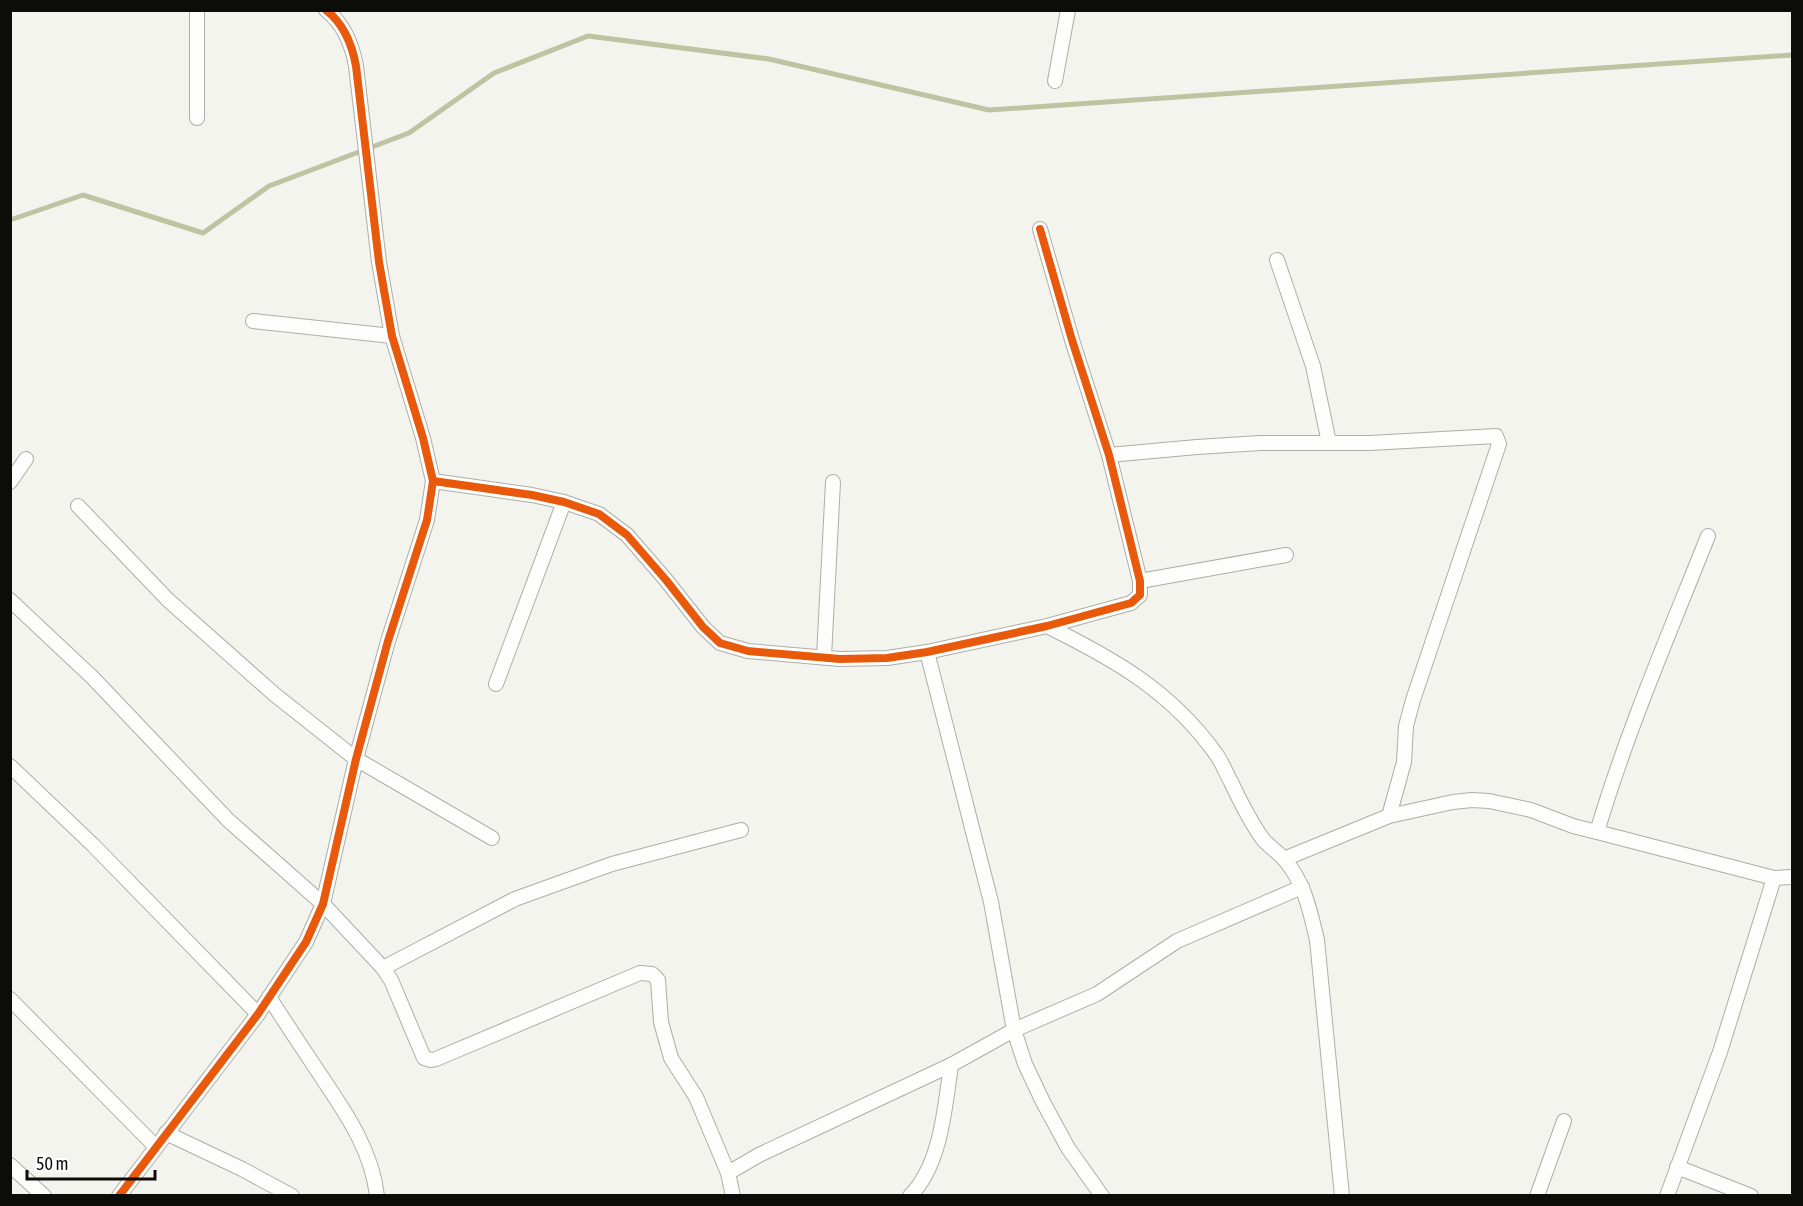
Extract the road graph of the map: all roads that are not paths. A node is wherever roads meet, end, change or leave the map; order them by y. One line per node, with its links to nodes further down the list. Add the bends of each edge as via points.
1 (197, 10): 5 (street)
2 (326, 10): 9 (street, via 343,28 355,59 379,262)
3 (1068, 10): 4 (street)
4 (1055, 81)
5 (197, 118)
6 (1040, 229): 11 (street)
7 (1277, 260): 10 (street, via 1313,366)
8 (253, 321): 9 (street)
9 (392, 336): 13 (street)
10 (1329, 443): 11 (street, via 1260,443); 28 (street, via 1493,436 1499,440 1413,700 1406,726 1404,762)
11 (1108, 455): 20 (street)
12 (26, 459): 14 (street)
13 (433, 481): 16 (street); 26 (street, via 427,520)
14 (10, 482)
15 (833, 482): 24 (street)
16 (564, 502): 24 (street, via 599,514 627,535 720,643 748,651); 25 (street)
17 (78, 506): 26 (street, via 168,600 274,694)
18 (1708, 536): 30 (street, via 1642,700)
19 (1286, 555): 20 (street)
20 (1140, 581): 22 (street, via 1140,595 1131,603)
21 (10, 600): 36 (street, via 93,678 228,820)
22 (1047, 626): 23 (street); 32 (street, via 1106,655 1174,705 1218,756 1263,840)
23 (927, 652): 24 (street, via 887,658); 41 (street, via 991,902)
24 (824, 657)
25 (496, 684)
26 (356, 759): 31 (street); 36 (street)
27 (10, 766): 40 (street)
28 (1389, 816): 30 (street, via 1453,802 1489,801 1532,810); 32 (street)
29 (741, 830): 37 (street, via 612,864 516,899)
30 (1597, 832): 34 (street)
31 (492, 838)
32 (1284, 859): 35 (street)
33 (1792, 877): 34 (street)
34 (1774, 878): 47 (street, via 1720,1052)
35 (1302, 887): 41 (street, via 1177,941 1097,994); 56 (street, via 1317,940)
36 (323, 904): 37 (street); 38 (street, via 306,942)
37 (383, 968): 48 (street, via 424,1058 431,1060 640,973 652,974 658,980 661,1022 671,1058 696,1097)
38 (269, 998): 40 (street); 53 (street, via 351,1122 367,1154)
39 (10, 999): 45 (street)
40 (258, 1014): 44 (street)
41 (1014, 1029): 42 (street); 55 (street, via 1043,1102 1068,1148)
42 (951, 1065): 48 (street); 49 (street, via 931,1166)
43 (1564, 1121): 57 (street)
44 (166, 1133): 45 (street); 52 (street)
45 (155, 1146): 51 (street)
46 (10, 1165): 50 (street)
47 (1677, 1167): 58 (street); 59 (street)
48 (728, 1173): 54 (street)
49 (919, 1192)
50 (44, 1196)
51 (118, 1196)
52 (292, 1196)
53 (377, 1196)
54 (733, 1196)
55 (1102, 1196)
56 (1342, 1196)
57 (1537, 1196)
58 (1667, 1196)
59 (1751, 1196)

